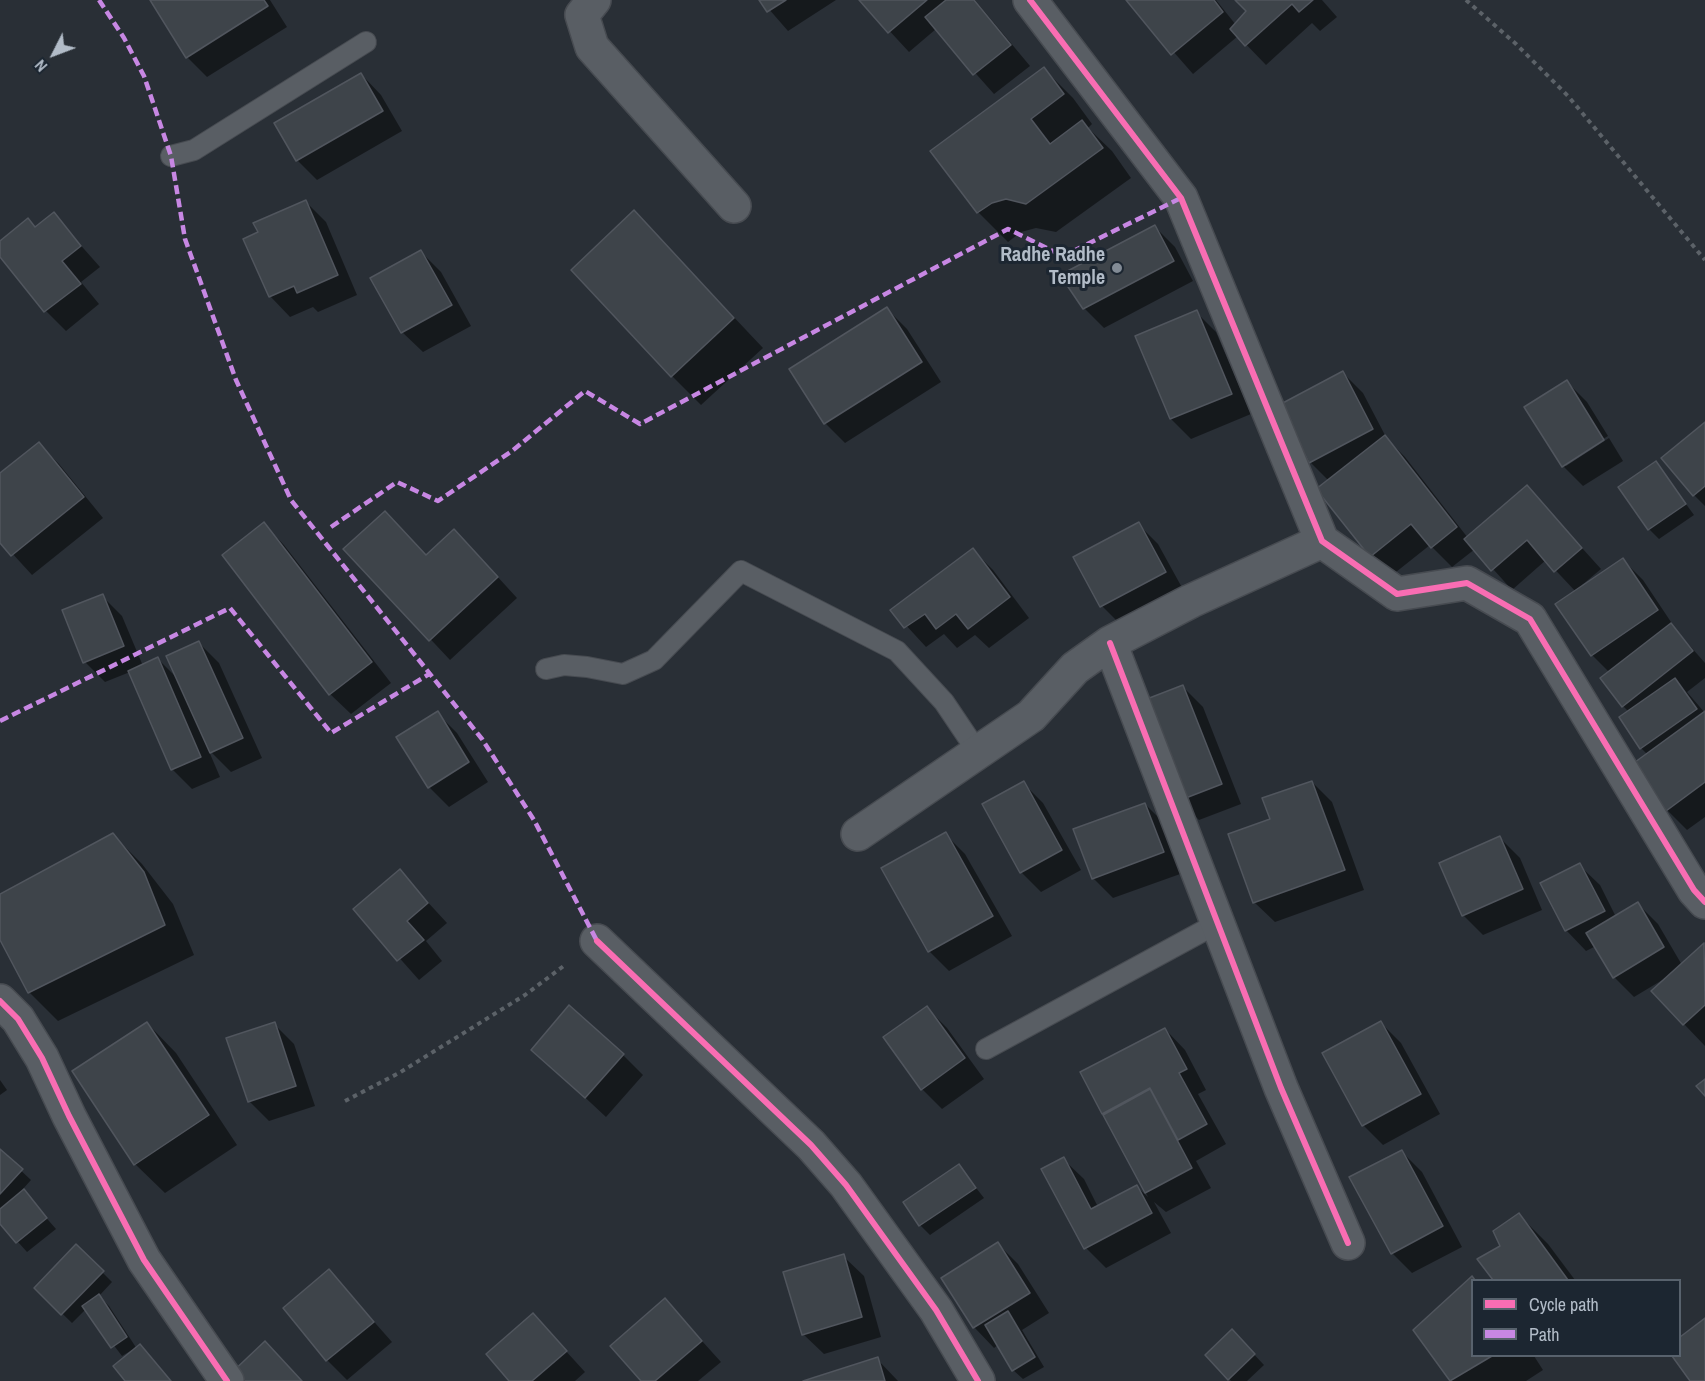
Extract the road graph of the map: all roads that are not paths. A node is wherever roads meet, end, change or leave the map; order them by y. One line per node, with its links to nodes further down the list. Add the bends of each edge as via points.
1 (594, 0): 5 (street, via 582,15 592,47)
2 (1030, 0): 6 (street, via 1181,198)
3 (366, 42): 4 (lane, via 194,150)
4 (171, 156)
5 (734, 206)
6 (1322, 541): 7 (street); 11 (street, via 1397,594 1467,583 1530,619 1694,890)
7 (1110, 643): 9 (street, via 1075,668 1031,716); 12 (street)
8 (546, 669): 9 (lane, via 575,666 623,674 654,660 741,571 897,651 944,702)
9 (979, 754): 10 (street)
10 (858, 834)
11 (1705, 902)
12 (1218, 923): 15 (lane); 16 (street, via 1281,1088)
13 (597, 941): 18 (street, via 811,1146 846,1185 936,1310)
14 (0, 1001): 17 (street, via 18,1019 42,1058 144,1260)
15 (986, 1049)
16 (1348, 1243)
17 (227, 1381)
18 (978, 1381)

